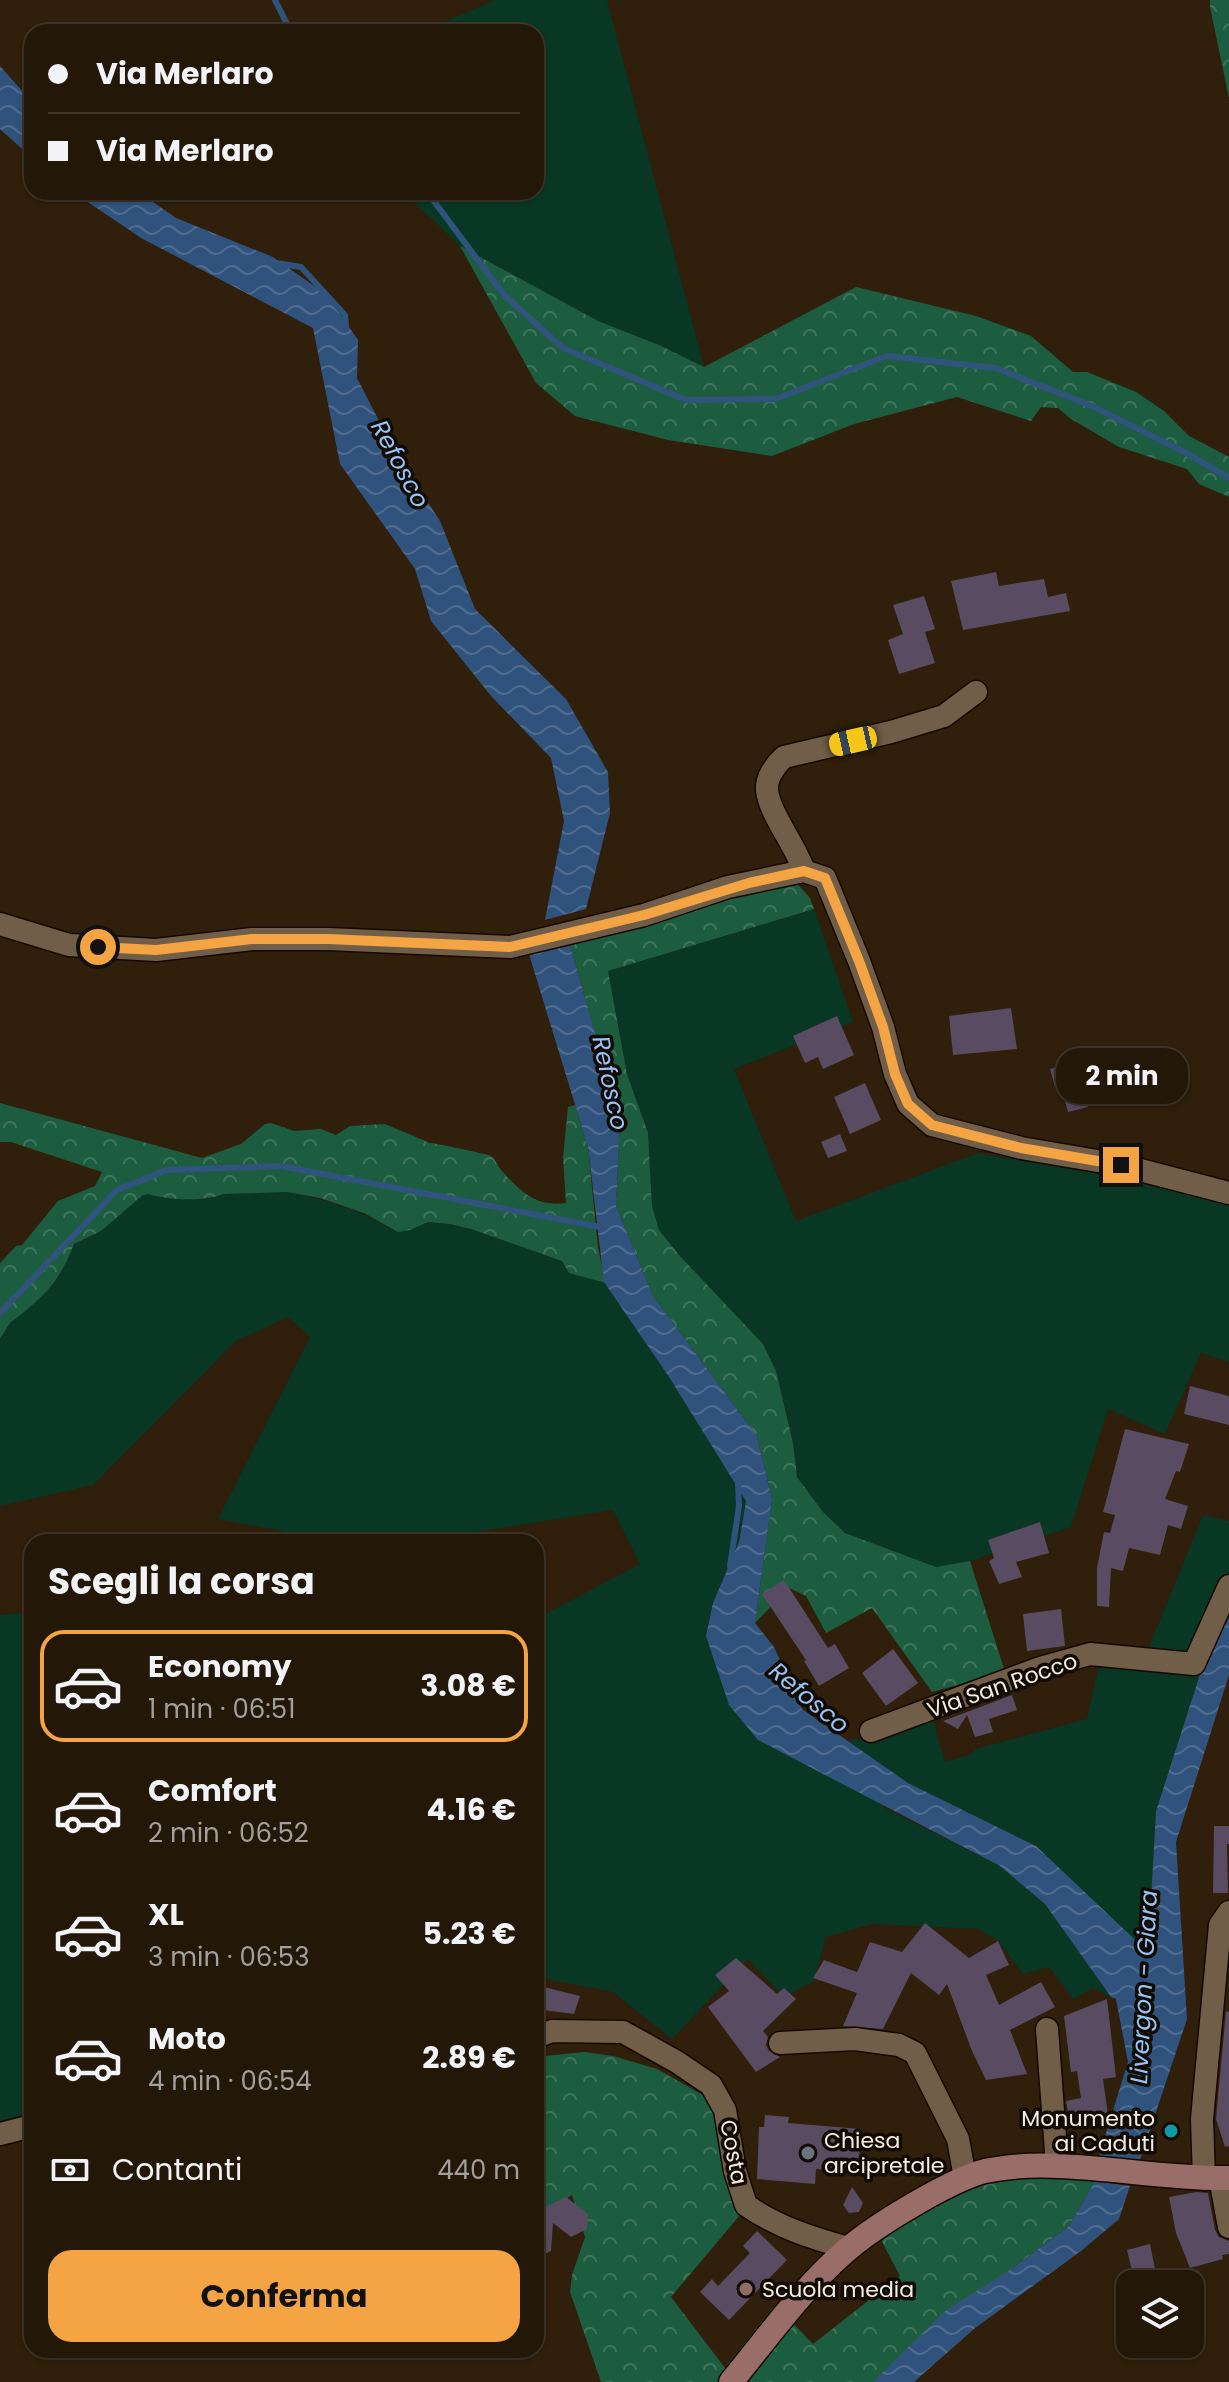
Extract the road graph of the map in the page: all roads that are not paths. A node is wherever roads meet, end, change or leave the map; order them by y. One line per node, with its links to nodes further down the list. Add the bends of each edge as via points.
1 (976, 692): 2 (street, via 944,716 784,757 774,766 767,789)
2 (804, 871): 3 (street, via 510,947 252,939 156,950 69,945); 4 (street, via 825,878 883,1027 895,1074 908,1104 932,1125)
3 (0, 924)
4 (1229, 1193)
5 (1229, 1586): 6 (street, Via San Rocco, via 1194,1664 1090,1654)
6 (871, 1731)
7 (1224, 1918): 15 (street, via 1202,2119)
8 (1047, 2029): 13 (street)
9 (544, 2034): 17 (street, Costa, via 623,2032 711,2085 725,2110 746,2205 790,2229)
10 (780, 2043): 14 (street, via 855,2039 899,2045 915,2053 958,2139)
11 (24, 2128): 12 (street)
12 (0, 2134)
13 (1057, 2165): 14 (main road); 15 (main road)
14 (965, 2178): 17 (main road)
15 (1218, 2178): 16 (street)
16 (1229, 2227)
17 (848, 2248): 18 (main road)
18 (731, 2382)

